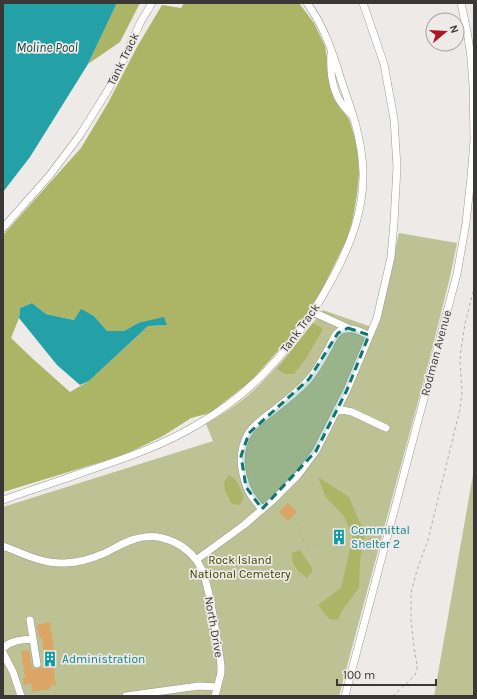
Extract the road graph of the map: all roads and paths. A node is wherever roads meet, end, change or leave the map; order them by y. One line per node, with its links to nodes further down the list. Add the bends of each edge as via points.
1 (152, 3): 7 (street, Tank Track, via 108,90 80,135 50,175)
2 (307, 3): 9 (street, Tank Track, via 331,48 354,117 361,147 363,173 361,202 345,254)
3 (363, 3): 11 (street, via 384,64 394,119 397,167 391,257 377,318)
4 (461, 3): 5 (street, Rodman Avenue)
5 (472, 45): 6 (street, Rodman Avenue)
6 (472, 181): 29 (street, Rodman Avenue, via 457,274)
7 (3, 228)
8 (474, 288): 30 (path, via 461,349 462,392 458,420 428,540 411,594 411,622 418,665 412,679)
9 (313, 312): 10 (street); 14 (street, Tank Track, via 279,357 219,412 148,450)
10 (348, 328): 11 (street); 15 (street, via 338,333 309,379 255,425 244,441 241,456 244,481 250,495)
11 (369, 335): 12 (street)
12 (337, 409): 13 (street, via 352,412); 15 (street, via 316,451 298,475)
13 (386, 428)
14 (3, 500)
15 (262, 509): 19 (street)
16 (294, 518): 17 (path, via 303,541 309,545)
17 (318, 545)
18 (3, 546): 19 (street, via 36,559 64,563 92,558 128,541 151,536 177,543)
19 (196, 560): 25 (street, North Drive, via 207,584 220,654 221,673)
20 (30, 620): 21 (street)
21 (33, 639): 22 (street, via 13,642); 24 (street)
22 (3, 648)
23 (3, 653): 26 (street)
24 (37, 664)
25 (217, 687): 27 (street, via 199,686); 28 (street, North Drive)
26 (21, 696)
27 (126, 696)
28 (215, 696)
29 (345, 696)
30 (394, 696)

